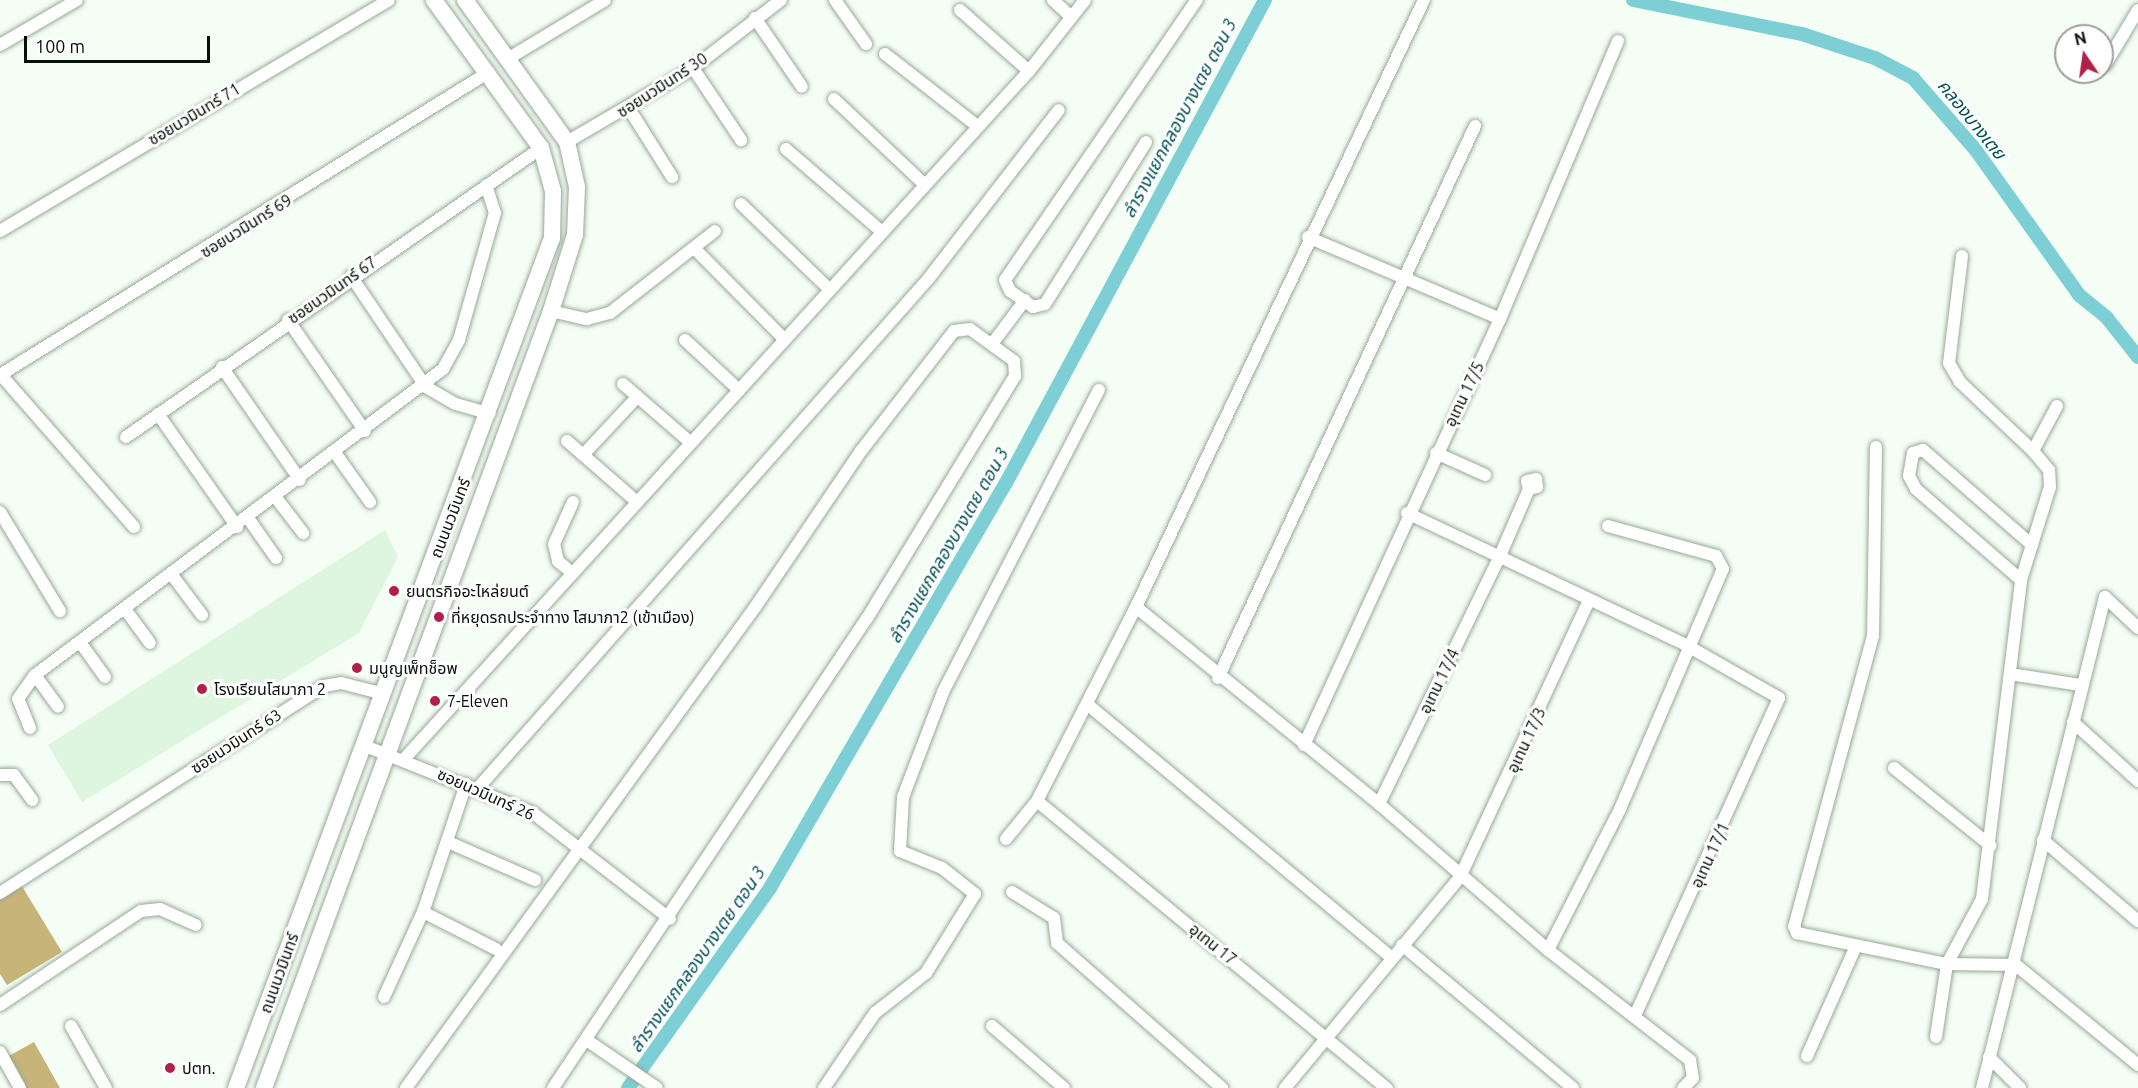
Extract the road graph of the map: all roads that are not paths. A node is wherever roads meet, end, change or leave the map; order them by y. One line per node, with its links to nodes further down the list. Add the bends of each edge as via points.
1 (77, 0): 18 (street)
2 (389, 0): 40 (street, ซอยนวมินทร์ 71)
3 (434, 0): 24 (main road, ถนนนวมินทร์)
4 (465, 0): 21 (main road, ถนนนวมินทร์)
5 (605, 0): 21 (street)
6 (781, 0): 15 (street, ซอยนวมินทร์ 30)
7 (835, 0): 17 (street)
8 (1053, 0): 14 (street)
9 (1086, 0): 14 (street)
10 (1197, 0): 49 (street, via 1005,280 1010,291)
11 (1424, 0): 43 (street)
12 (960, 10): 23 (street)
13 (2138, 10): 19 (street)
14 (1071, 17): 23 (street)
15 (755, 18): 22 (street, ซอยนวมินทร์ 30); 25 (street)
16 (1618, 41): 52 (street, อุเทน 17/5)
17 (866, 44)
18 (0, 45)
19 (2114, 50)
20 (885, 54): 29 (street)
21 (510, 58): 32 (main road, ถนนนวมินทร์)
22 (693, 68): 27 (street, ซอยนวมินทร์ 30); 31 (street)
23 (1029, 71): 29 (street)
24 (489, 72): 34 (main road, ถนนนวมินทร์); 57 (street, ซอยนวมินทร์ 69)
25 (802, 87)
26 (834, 99): 37 (street)
27 (628, 107): 32 (street, ซอยนวมินทร์ 30); 36 (street)
28 (1059, 110): 121 (street, via 929,278)
29 (977, 126): 37 (street)
30 (1475, 126): 47 (street)
31 (741, 141)
32 (567, 142): 50 (main road, ถนนนวมินทร์, via 577,212)
33 (1146, 142): 49 (street, via 1045,304 1033,307)
34 (541, 148): 38 (street, ซอยนวมินทร์ 67); 65 (main road, ถนนนวมินทร์, via 553,191 552,238)
35 (786, 148): 42 (street)
36 (672, 177)
37 (924, 184): 42 (street)
38 (486, 185): 46 (street, ซอยนวมินทร์ 67); 59 (street, via 495,213 459,340)
39 (741, 204): 48 (street)
40 (0, 231)
41 (715, 231): 44 (street)
42 (882, 232): 48 (street)
43 (1308, 237): 47 (street); 96 (street)
44 (696, 250): 50 (street, via 599,318); 53 (street)
45 (1962, 256): 71 (street, via 1949,363 1960,382)
46 (351, 276): 51 (street, ซอยนวมินทร์ 67); 59 (street)
47 (1407, 280): 52 (street); 107 (street)
48 (828, 288): 53 (street)
49 (1025, 300): 55 (street)
50 (551, 311): 116 (main road, ถนนนวมินทร์)
51 (288, 320): 56 (street, ซอยนวมินทร์ 67); 66 (street)
52 (1500, 320): 72 (street, อุเทน 17/5)
53 (784, 339): 60 (street)
54 (685, 340): 60 (street)
55 (992, 344): 129 (street, via 970,329 954,332); 135 (street, via 1014,361 1015,376 867,618)
56 (222, 368): 64 (street, ซอยนวมินทร์ 67); 76 (street)
57 (0, 375): 87 (street)
58 (623, 384): 62 (street)
59 (426, 387): 65 (street, via 456,404); 66 (street)
60 (739, 390): 69 (street)
61 (1099, 390): 164 (street, via 943,692 903,796 900,851 942,868 975,894 926,973 875,1013)
62 (636, 397): 69 (street); 74 (street)
63 (2057, 406): 71 (street)
64 (158, 414): 67 (street, ซอยนวมินทร์ 67); 85 (street)
65 (490, 414): 109 (main road, ถนนนวมินทร์)
66 (365, 431): 73 (street)
67 (126, 437)
68 (567, 441): 74 (street)
69 (691, 443): 79 (street)
70 (1876, 447): 139 (street, via 1873,636 1794,926 1805,937)
71 (2033, 451): 89 (street, via 2051,478)
72 (1436, 453): 75 (street); 83 (street, อุเทน 17/5)
73 (336, 454): 76 (street); 80 (street)
74 (584, 455): 79 (street)
75 (1485, 475)
76 (300, 480): 78 (street)
77 (1529, 489): 91 (street, อุเทน 17/4)
78 (277, 499): 84 (street); 88 (street)
79 (636, 501): 92 (street)
80 (370, 502)
81 (573, 502): 92 (street, via 554,544 558,561)
82 (0, 512): 98 (street)
83 (1407, 513): 91 (street); 114 (street, อุเทน 17/5)
84 (248, 518): 85 (street); 90 (street)
85 (237, 526): 93 (street)
86 (1608, 526): 103 (street, via 1721,562 1723,569)
87 (134, 527)
88 (303, 533)
89 (2032, 545): 94 (street); 94 (street, via 1923,450 1913,453 1909,476 1916,489)
90 (276, 558)
91 (1498, 558): 95 (street); 124 (street, อุเทน 17/4)
92 (571, 572): 117 (street)
93 (172, 575): 97 (street); 99 (street)
94 (2021, 580): 104 (street)
95 (1588, 602): 103 (street); 130 (street, อุเทน 17/3)
96 (1136, 608): 107 (street); 110 (street)
97 (125, 609): 101 (street); 102 (street)
98 (60, 611)
99 (202, 615)
100 (2138, 628): 108 (street, via 2105,597)
101 (80, 642): 105 (street); 106 (street)
102 (150, 643)
103 (1686, 645): 141 (street, via 1620,809); 147 (street, อุเทน 17/1, via 1774,692 1778,706)
104 (2010, 674): 108 (street); 128 (street)
105 (35, 675): 111 (street); 113 (street, via 18,699)
106 (105, 677)
107 (1218, 678): 114 (street)
108 (2080, 685): 112 (street)
109 (384, 694): 115 (main road, ถนนนวมินทร์); 133 (street, ซอยนวมินทร์ 63, via 341,683 324,686)
110 (1087, 704): 123 (street); 142 (street)
111 (58, 707)
112 (2073, 722): 120 (street); 126 (street)
113 (30, 728)
114 (1304, 745): 124 (street)
115 (365, 746): 116 (street, ซอยนวมินทร์ 26); 159 (main road, ถนนนวมินทร์)
116 (387, 754): 117 (street, ซอยนวมินทร์ 26); 160 (main road, ถนนนวมินทร์)
117 (405, 758): 121 (street, ซอยนวมินทร์ 26)
118 (1894, 768): 128 (street)
119 (0, 775): 122 (street, via 14,775)
120 (2138, 781)
121 (472, 786): 127 (street); 129 (street, ซอยนวมินทร์ 26, via 533,813)
122 (32, 800)
123 (1037, 801): 125 (street); 150 (street, อุเทน 17)
124 (1379, 804): 130 (street)
125 (1006, 839)
126 (2043, 840): 136 (street); 144 (street)
127 (448, 842): 131 (street); 134 (street)
128 (1990, 846): 143 (street, via 1982,900)
129 (578, 847): 135 (street, ซอยนวมินทร์ 26); 161 (street)
130 (1460, 877): 138 (street, อุเทน 17/3); 141 (street)
131 (535, 880)
132 (1012, 892): 166 (street, via 1054,918 1057,943)
133 (0, 893)
134 (423, 912): 140 (street); 145 (street)
135 (670, 919): 152 (street)
136 (2138, 921)
137 (196, 925): 146 (street, via 160,909 141,911)
138 (1402, 945): 142 (street, อุเทน 17/3); 169 (street)
139 (1856, 946): 143 (street); 154 (street)
140 (496, 949)
141 (1548, 951): 147 (street)
142 (1392, 958): 150 (street, อุเทน 17/3)
143 (1947, 964): 144 (street); 151 (street)
144 (2016, 965): 155 (street); 156 (street)
145 (384, 996)
146 (0, 1005)
147 (1634, 1017): 170 (street, via 1690,1060 1693,1078)
148 (71, 1026): 158 (street)
149 (992, 1026): 165 (street)
150 (1327, 1037): 167 (street, อุเทน 17/3); 168 (street, อุเทน 17)
151 (1936, 1037)
152 (588, 1041): 162 (street); 163 (street)
153 (0, 1052): 157 (street)
154 (1807, 1056)
155 (1989, 1058): 171 (street); 172 (street)
156 (2138, 1065)
157 (20, 1088)
158 (106, 1088)
159 (236, 1088)
160 (264, 1088)
161 (406, 1088)
162 (553, 1088)
163 (657, 1088)
164 (824, 1088)
165 (1064, 1088)
166 (1222, 1088)
167 (1285, 1088)
168 (1387, 1088)
169 (1573, 1088)
170 (1683, 1088)
171 (1982, 1088)
172 (2019, 1088)

